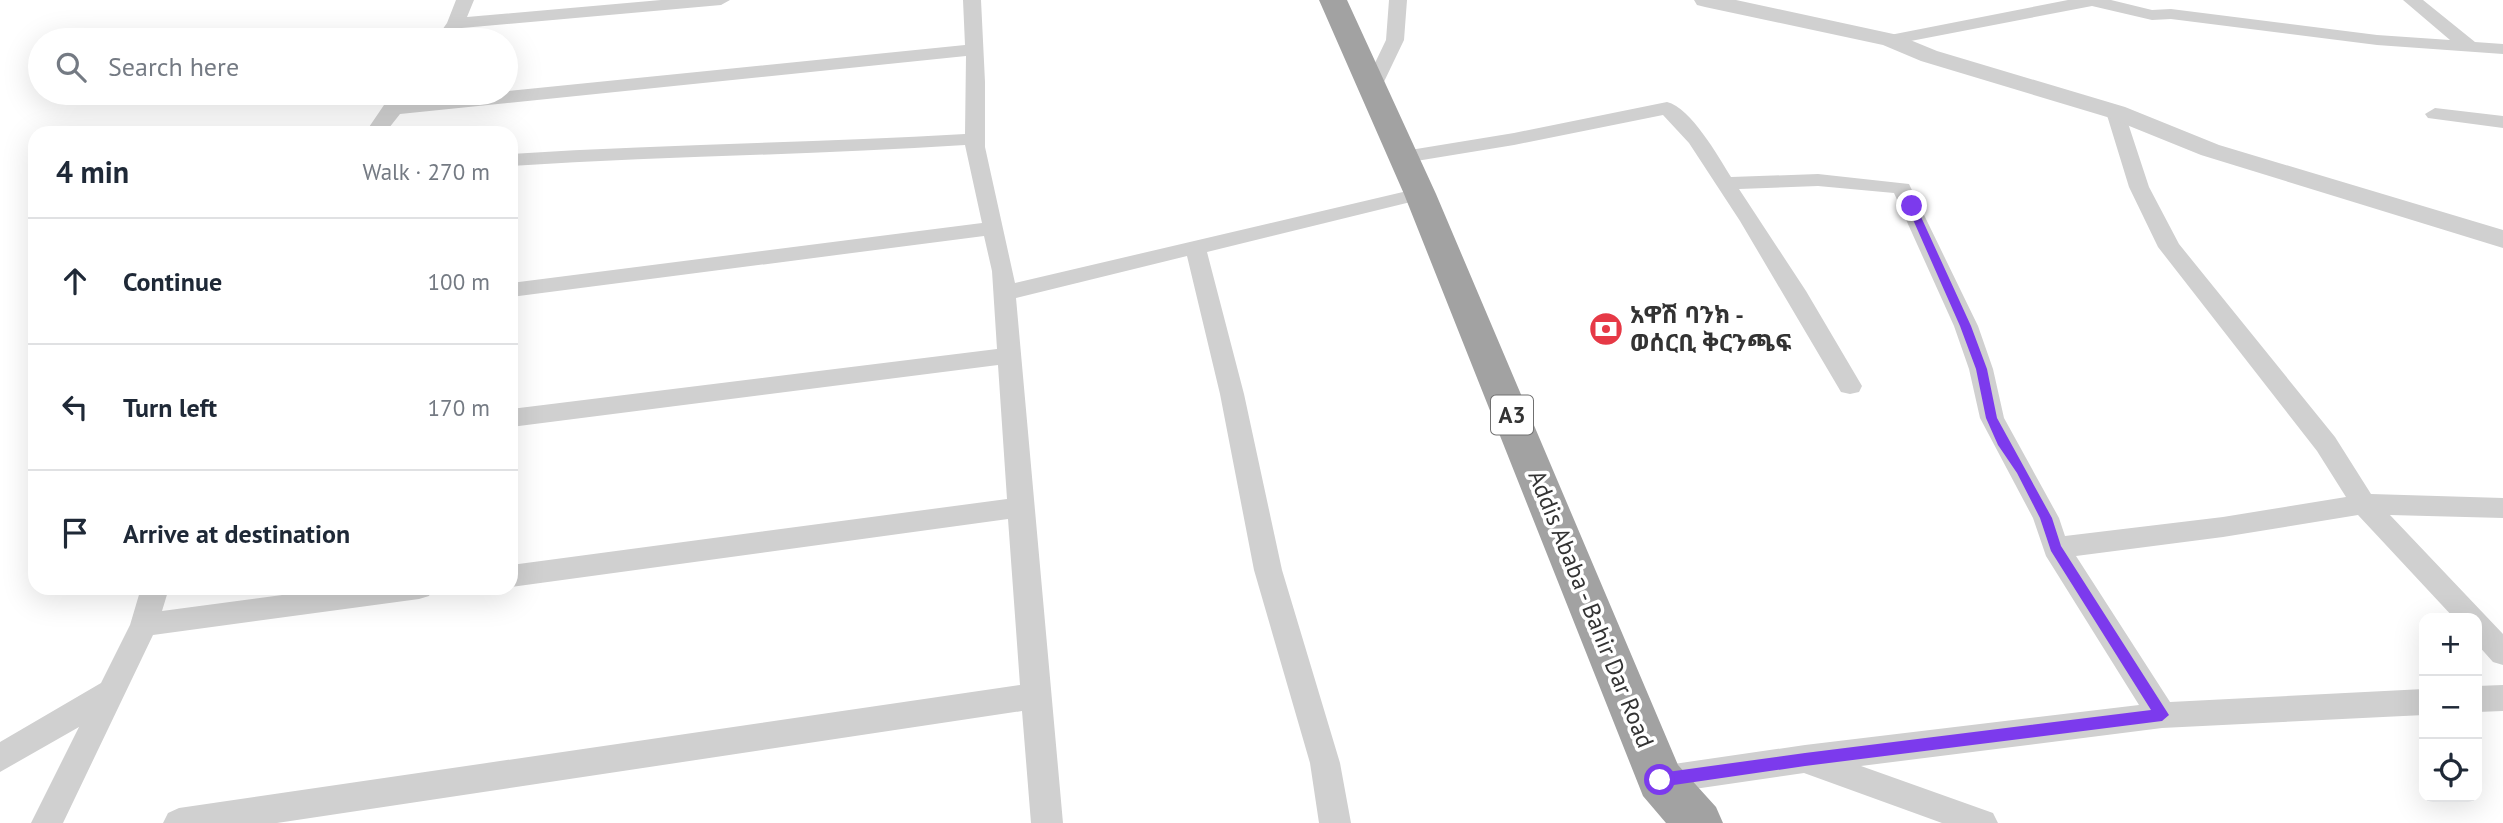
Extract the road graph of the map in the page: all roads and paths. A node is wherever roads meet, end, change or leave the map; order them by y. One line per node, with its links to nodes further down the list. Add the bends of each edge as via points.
1 (465, 0): 9 (street)
2 (721, 0): 9 (street)
3 (972, 0): 14 (street)
4 (1333, 0): 15 (highway, Addis Ababa - Bahir Dar Road / A3)
5 (1398, 0): 15 (street, via 1395,40)
6 (1705, 0): 11 (street)
7 (2092, 0): 11 (street); 12 (street, via 2152,15)
8 (2412, 0): 12 (street)
9 (456, 23): 10 (street)
10 (452, 28)
11 (1890, 40): 20 (street)
12 (2469, 46): 13 (street)
13 (2503, 49)
14 (974, 50): 16 (street); 24 (street)
15 (1372, 88): 25 (highway, Addis Ababa - Bahir Dar Road / A3)
16 (518, 95)
17 (394, 105): 19 (street)
18 (421, 105): 19 (street)
19 (391, 108): 23 (street)
20 (2116, 112): 30 (street, via 2210,150); 37 (street, via 2138,187 2169,247 2326,444)
21 (2435, 114): 22 (street)
22 (2503, 122)
23 (379, 126)
24 (975, 139): 26 (street); 29 (street)
25 (1404, 157): 27 (street, via 1667,108); 28 (highway, Addis Ababa - Bahir Dar Road / A3)
26 (518, 159)
27 (1725, 183): 35 (street, via 1793,285); 40 (street, via 1818,180 1902,188 1966,326 1992,418 2046,518)
28 (1420, 194): 31 (street); 56 (highway, Addis Ababa - Bahir Dar Road / A3)
29 (993, 228): 32 (street); 33 (street)
30 (2503, 239)
31 (1196, 249): 33 (street); 60 (street, via 1268,570 1325,763)
32 (518, 289)
33 (1005, 293): 34 (street)
34 (1010, 355): 36 (street); 38 (street)
35 (1850, 386)
36 (518, 417)
37 (2364, 504): 39 (street); 40 (street); 44 (street)
38 (1021, 507): 41 (street); 49 (street)
39 (2503, 508)
40 (2056, 548): 53 (street)
41 (518, 575)
42 (153, 595): 45 (street)
43 (367, 595): 45 (street)
44 (2466, 613)
45 (144, 625): 48 (street)
46 (2482, 630): 47 (street)
47 (2503, 653)
48 (111, 692): 54 (street); 57 (street)
49 (1035, 696): 58 (street); 59 (street)
50 (2503, 698): 51 (street)
51 (2482, 699)
52 (2419, 702): 53 (street)
53 (2162, 715): 55 (street)
54 (0, 758)
55 (1805, 759): 56 (street); 62 (street)
56 (1660, 780): 61 (highway, Addis Ababa - Bahir Dar Road / A3)
57 (47, 823)
58 (179, 823)
59 (1047, 823)
60 (1335, 823)
61 (1698, 823)
62 (1982, 823)

